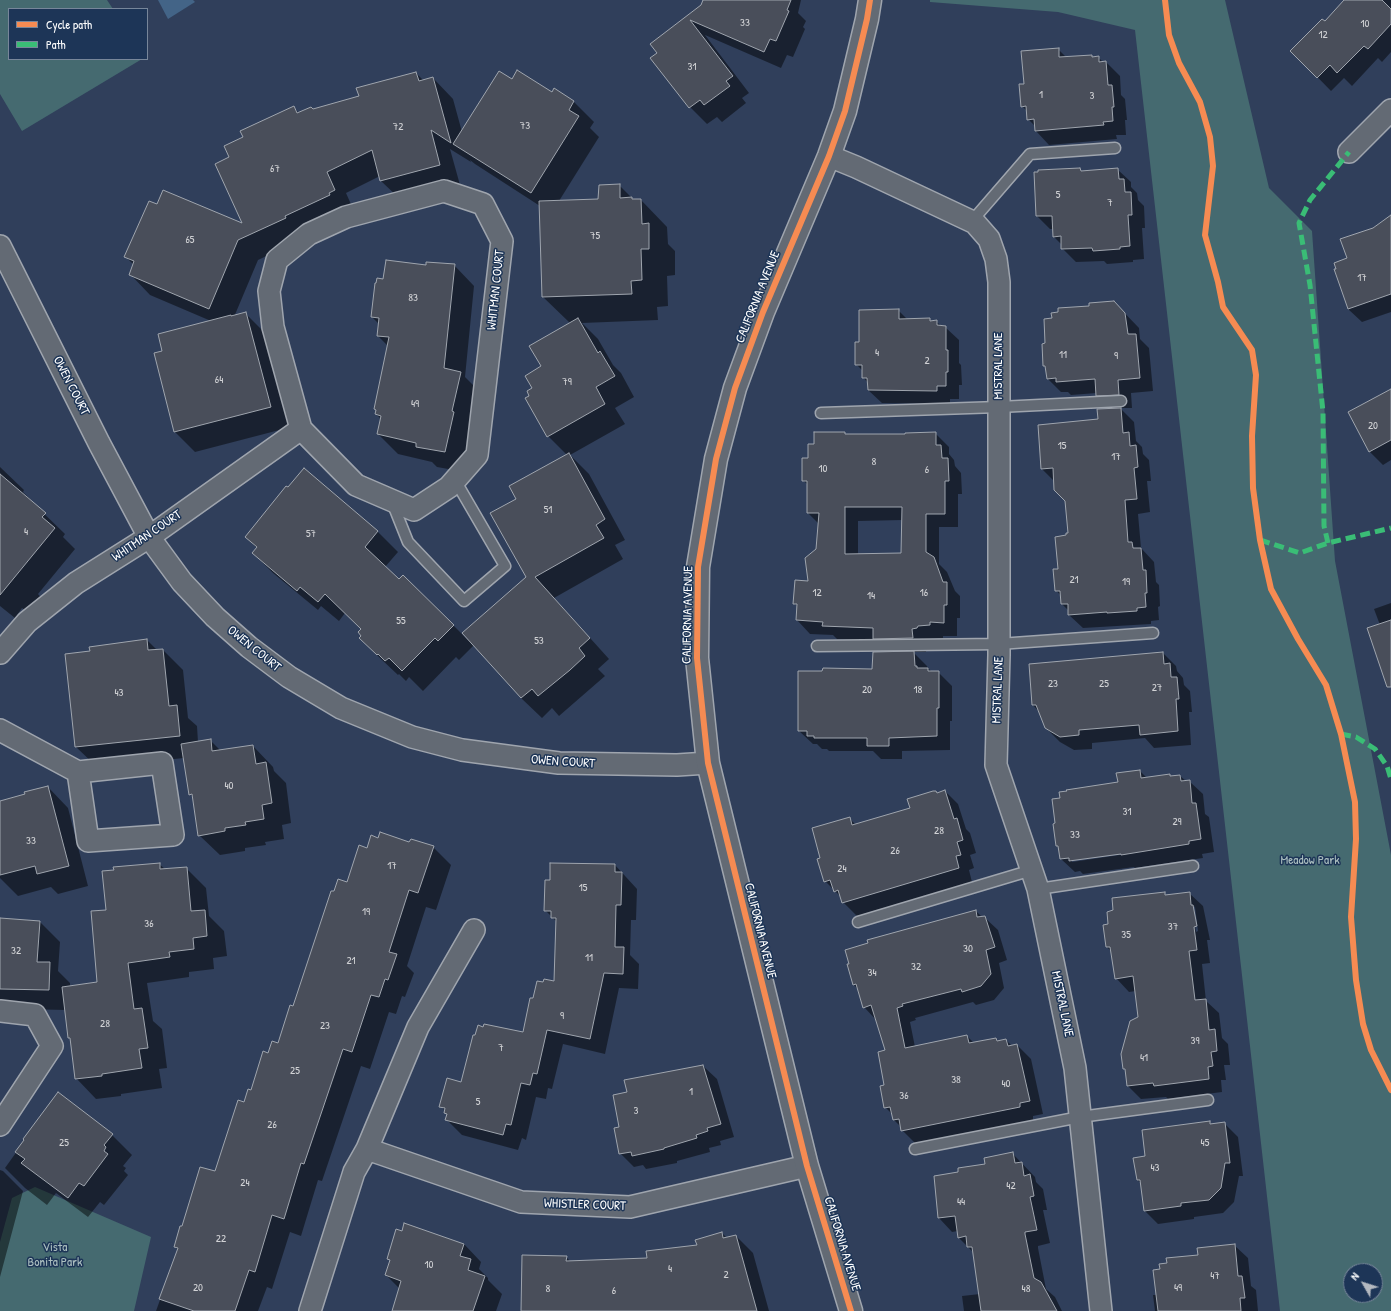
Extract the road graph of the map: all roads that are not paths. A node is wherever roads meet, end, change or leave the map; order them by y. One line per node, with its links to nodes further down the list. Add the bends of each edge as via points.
1 (870, 0): 5 (street, CALIFORNIA AVENUE, via 844,110)
2 (1391, 110): 4 (street)
3 (1115, 148): 6 (lane, via 1030,154)
4 (1349, 152)
5 (829, 156): 6 (street, MISTRAL LANE); 21 (street, CALIFORNIA AVENUE, via 763,312 735,388 716,459 698,567 697,658)
6 (972, 221): 10 (street, MISTRAL LANE, via 989,239 996,259 999,282)
7 (0, 246): 8 (street, OWEN COURT)
8 (5, 269): 15 (street, OWEN COURT)
9 (1121, 401): 10 (lane)
10 (999, 407): 11 (lane); 17 (street, MISTRAL LANE)
11 (821, 413)
12 (301, 429): 13 (street, WHITMAN COURT, via 273,328 269,291 277,260 309,234 346,217 444,191 483,204 502,241 478,455); 14 (street, WHITMAN COURT, via 356,485); 15 (street, WHITMAN COURT)
13 (455, 480): 14 (street, WHITMAN COURT, via 449,487 414,510); 14 (lane, via 505,566 464,601 408,542)
14 (391, 500)
15 (149, 537): 18 (street, WHITMAN COURT, via 76,583 27,622); 21 (street, OWEN COURT, via 182,582 248,647 290,677 341,708 374,722 412,737 462,750 559,764)
16 (1153, 633): 17 (lane)
17 (999, 644): 19 (lane); 24 (street, MISTRAL LANE, via 996,765)
18 (2, 646)
19 (817, 646)
20 (0, 730): 22 (street)
21 (708, 763): 33 (street, CALIFORNIA AVENUE)
22 (78, 772): 22 (street, via 88,841 173,835 162,762)
23 (1193, 866): 24 (lane)
24 (1035, 880): 25 (lane); 29 (street, MISTRAL LANE, via 1075,1068)
25 (858, 922)
26 (474, 930): 31 (street, via 418,1027)
27 (0, 1011): 30 (street, via 35,1015 52,1046)
28 (1208, 1100): 29 (lane)
29 (1080, 1117): 32 (lane); 36 (street, MISTRAL LANE)
30 (0, 1125)
31 (367, 1149): 33 (street, WHISTLER COURT, via 521,1202 630,1207); 34 (street, via 354,1172)
32 (915, 1149)
33 (807, 1166): 35 (street, CALIFORNIA AVENUE)
34 (310, 1311)
35 (851, 1311)
36 (1101, 1311)

